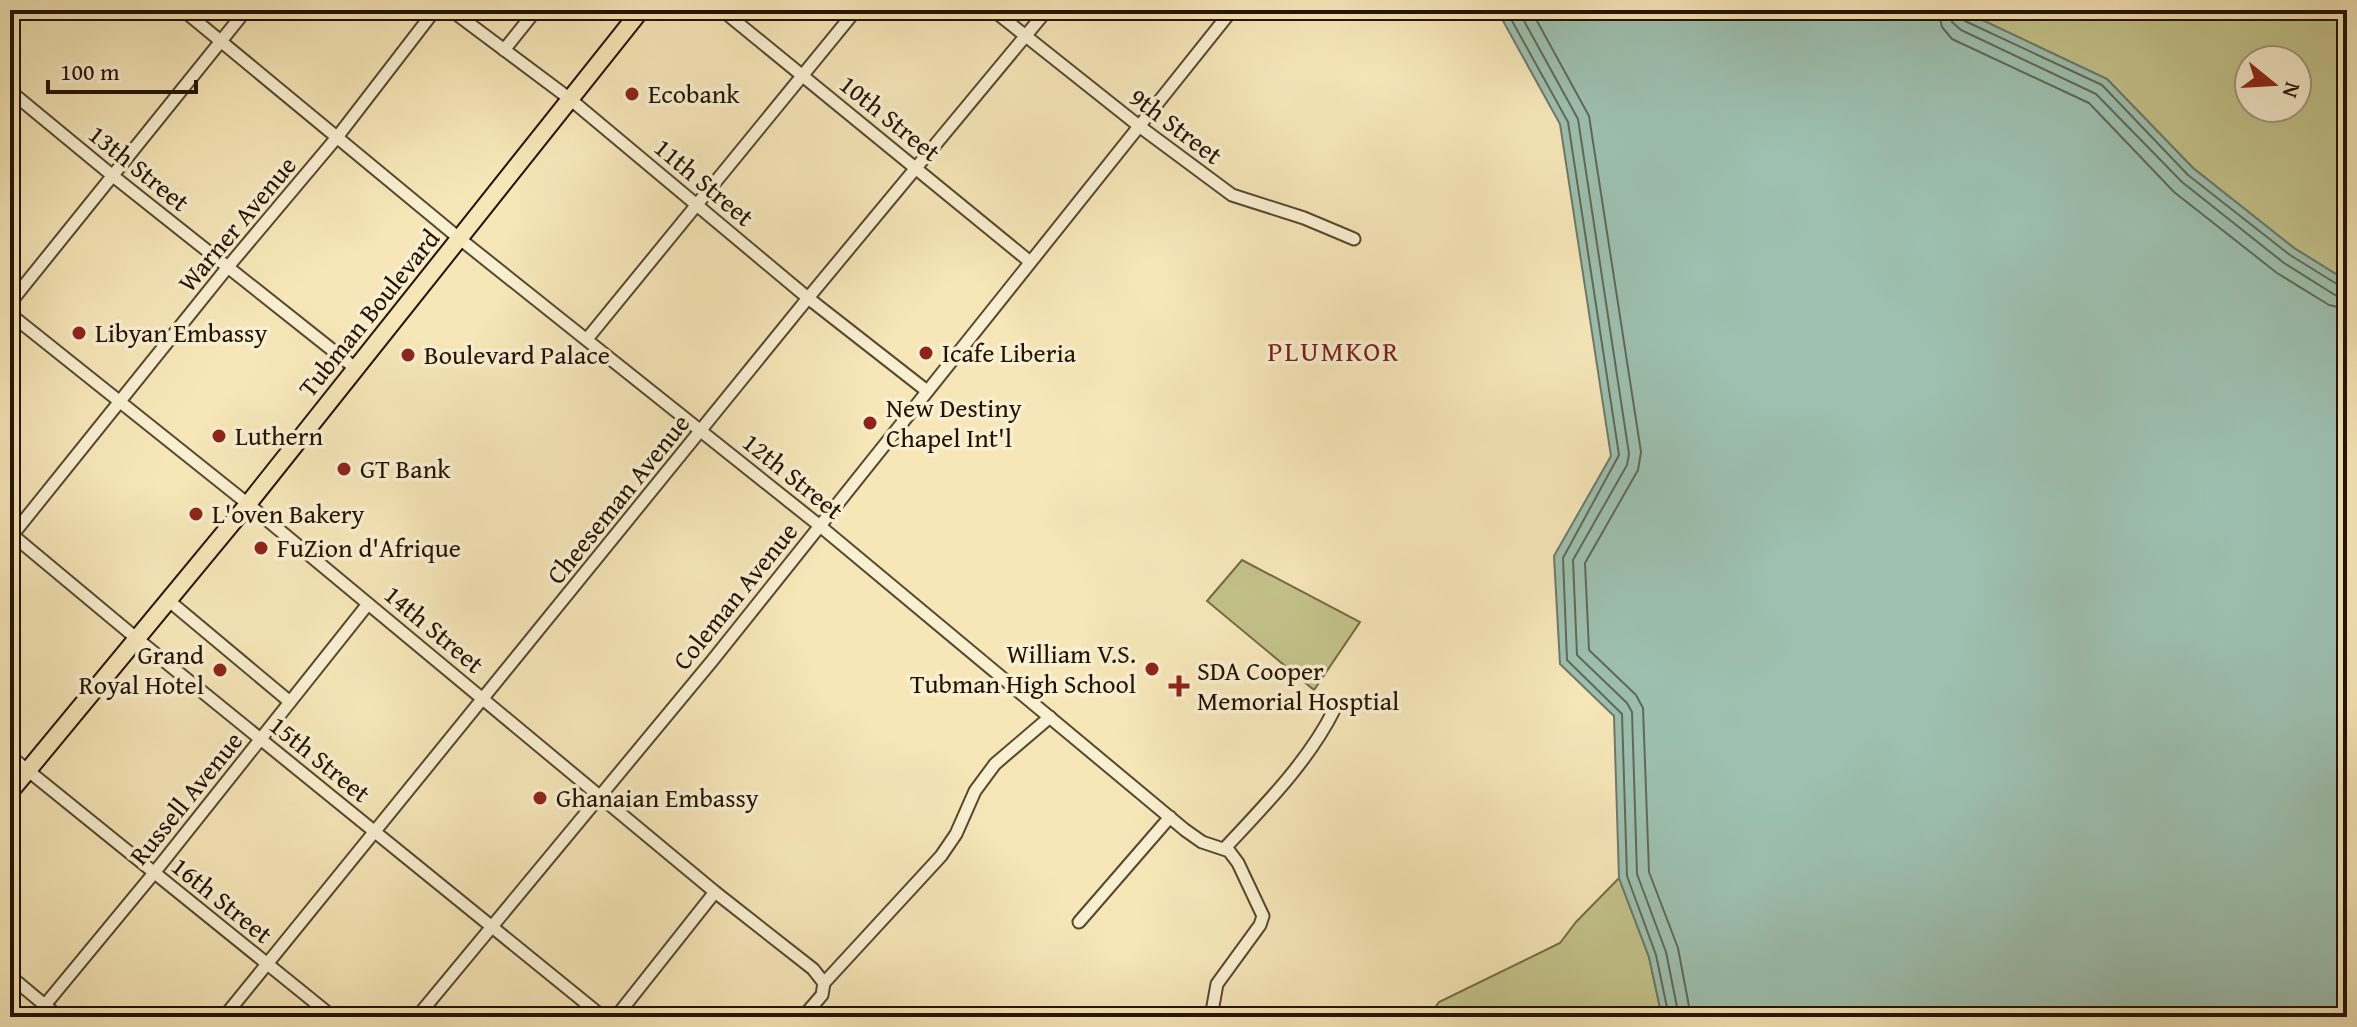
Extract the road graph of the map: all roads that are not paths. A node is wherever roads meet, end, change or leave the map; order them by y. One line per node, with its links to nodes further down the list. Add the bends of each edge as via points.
1 (183, 10): 13 (street, 12th Street)
2 (246, 10): 13 (street)
3 (435, 10): 19 (street, Warner Avenue)
4 (451, 10): 14 (street, 11th Street)
5 (536, 10): 14 (street)
6 (641, 10): 17 (highway, Tubman Boulevard)
7 (722, 10): 15 (street, 10th Street)
8 (856, 10): 15 (street)
9 (993, 10): 12 (street, 9th Street)
10 (1047, 10): 12 (street, Cheeseman Avenue)
11 (1232, 10): 18 (street, Coleman Avenue)
12 (1025, 37): 18 (street, 9th Street); 20 (street, Cheeseman Avenue)
13 (221, 41): 19 (street, 12th Street); 21 (street)
14 (504, 50): 17 (street, 11th Street)
15 (802, 75): 20 (street, 10th Street); 22 (street)
16 (10, 91): 21 (street, 13th Street)
17 (570, 99): 22 (street, 11th Street); 23 (highway, Tubman Boulevard)
18 (1139, 126): 24 (street, 9th Street, via 1232,195); 25 (street, Coleman Avenue)
19 (338, 136): 23 (street, 12th Street); 26 (street, Warner Avenue)
20 (916, 168): 25 (street, 10th Street); 27 (street, Cheeseman Avenue)
21 (113, 176): 26 (street, 13th Street); 28 (street)
22 (697, 205): 27 (street, 11th Street); 30 (street)
23 (460, 239): 30 (street, 12th Street); 31 (highway, Tubman Boulevard)
24 (1354, 239)
25 (1029, 261): 32 (street, Coleman Avenue)
26 (227, 268): 31 (street, 13th Street); 33 (street, Warner Avenue)
27 (808, 298): 32 (street, 11th Street); 34 (street, Cheeseman Avenue)
28 (10, 303)
29 (10, 314): 33 (street, 14th Street)
30 (587, 339): 34 (street, 12th Street)
31 (355, 368): 35 (highway, Tubman Boulevard)
32 (927, 391): 36 (street, Coleman Avenue)
33 (120, 404): 35 (street, 14th Street); 37 (street, Warner Avenue)
34 (702, 431): 36 (street, 12th Street); 41 (street, Cheeseman Avenue)
35 (248, 504): 38 (highway, Tubman Boulevard); 39 (street, 14th Street)
36 (820, 526): 44 (street, 12th Street); 49 (street, Coleman Avenue)
37 (11, 535): 40 (street, 15th Street)
38 (168, 600): 40 (highway, Tubman Boulevard); 42 (street)
39 (368, 604): 41 (street, 14th Street); 42 (street, Russell Avenue)
40 (136, 638): 45 (street, 15th Street); 47 (highway, Tubman Boulevard)
41 (483, 699): 49 (street, 14th Street); 51 (street, Cheeseman Avenue)
42 (290, 702): 45 (street, Russell Avenue)
43 (1334, 710): 52 (street, via 1277,793)
44 (1050, 717): 50 (street, 12th Street); 59 (street, via 995,764 941,856)
45 (260, 739): 51 (street, 15th Street); 53 (street, Russell Avenue)
46 (10, 756): 47 (street, 16th Street)
47 (28, 771): 48 (highway, Tubman Boulevard); 53 (street, 16th Street)
48 (10, 792)
49 (601, 794): 54 (street, 14th Street); 56 (street, Coleman Avenue)
50 (1170, 817): 52 (street, 12th Street, via 1202,842); 55 (street)
51 (374, 831): 56 (street, 15th Street); 57 (street, Cheeseman Avenue)
52 (1225, 848): 69 (street, via 1238,863 1263,916 1217,984)
53 (154, 873): 57 (street, 16th Street); 60 (street, Russell Avenue)
54 (715, 892): 59 (street, 14th Street); 67 (street)
55 (1079, 922)
56 (490, 926): 65 (street, Coleman Avenue); 66 (street, 15th Street)
57 (267, 964): 63 (street, Cheeseman Avenue); 64 (street, 16th Street)
58 (10, 976): 60 (street)
59 (824, 983): 68 (street, via 822,995)
60 (45, 1005): 61 (street, Russell Avenue); 62 (street)
61 (35, 1017)
62 (59, 1017)
63 (224, 1017)
64 (333, 1017)
65 (417, 1017)
66 (603, 1017)
67 (616, 1017)
68 (803, 1017)
69 (1211, 1017)

